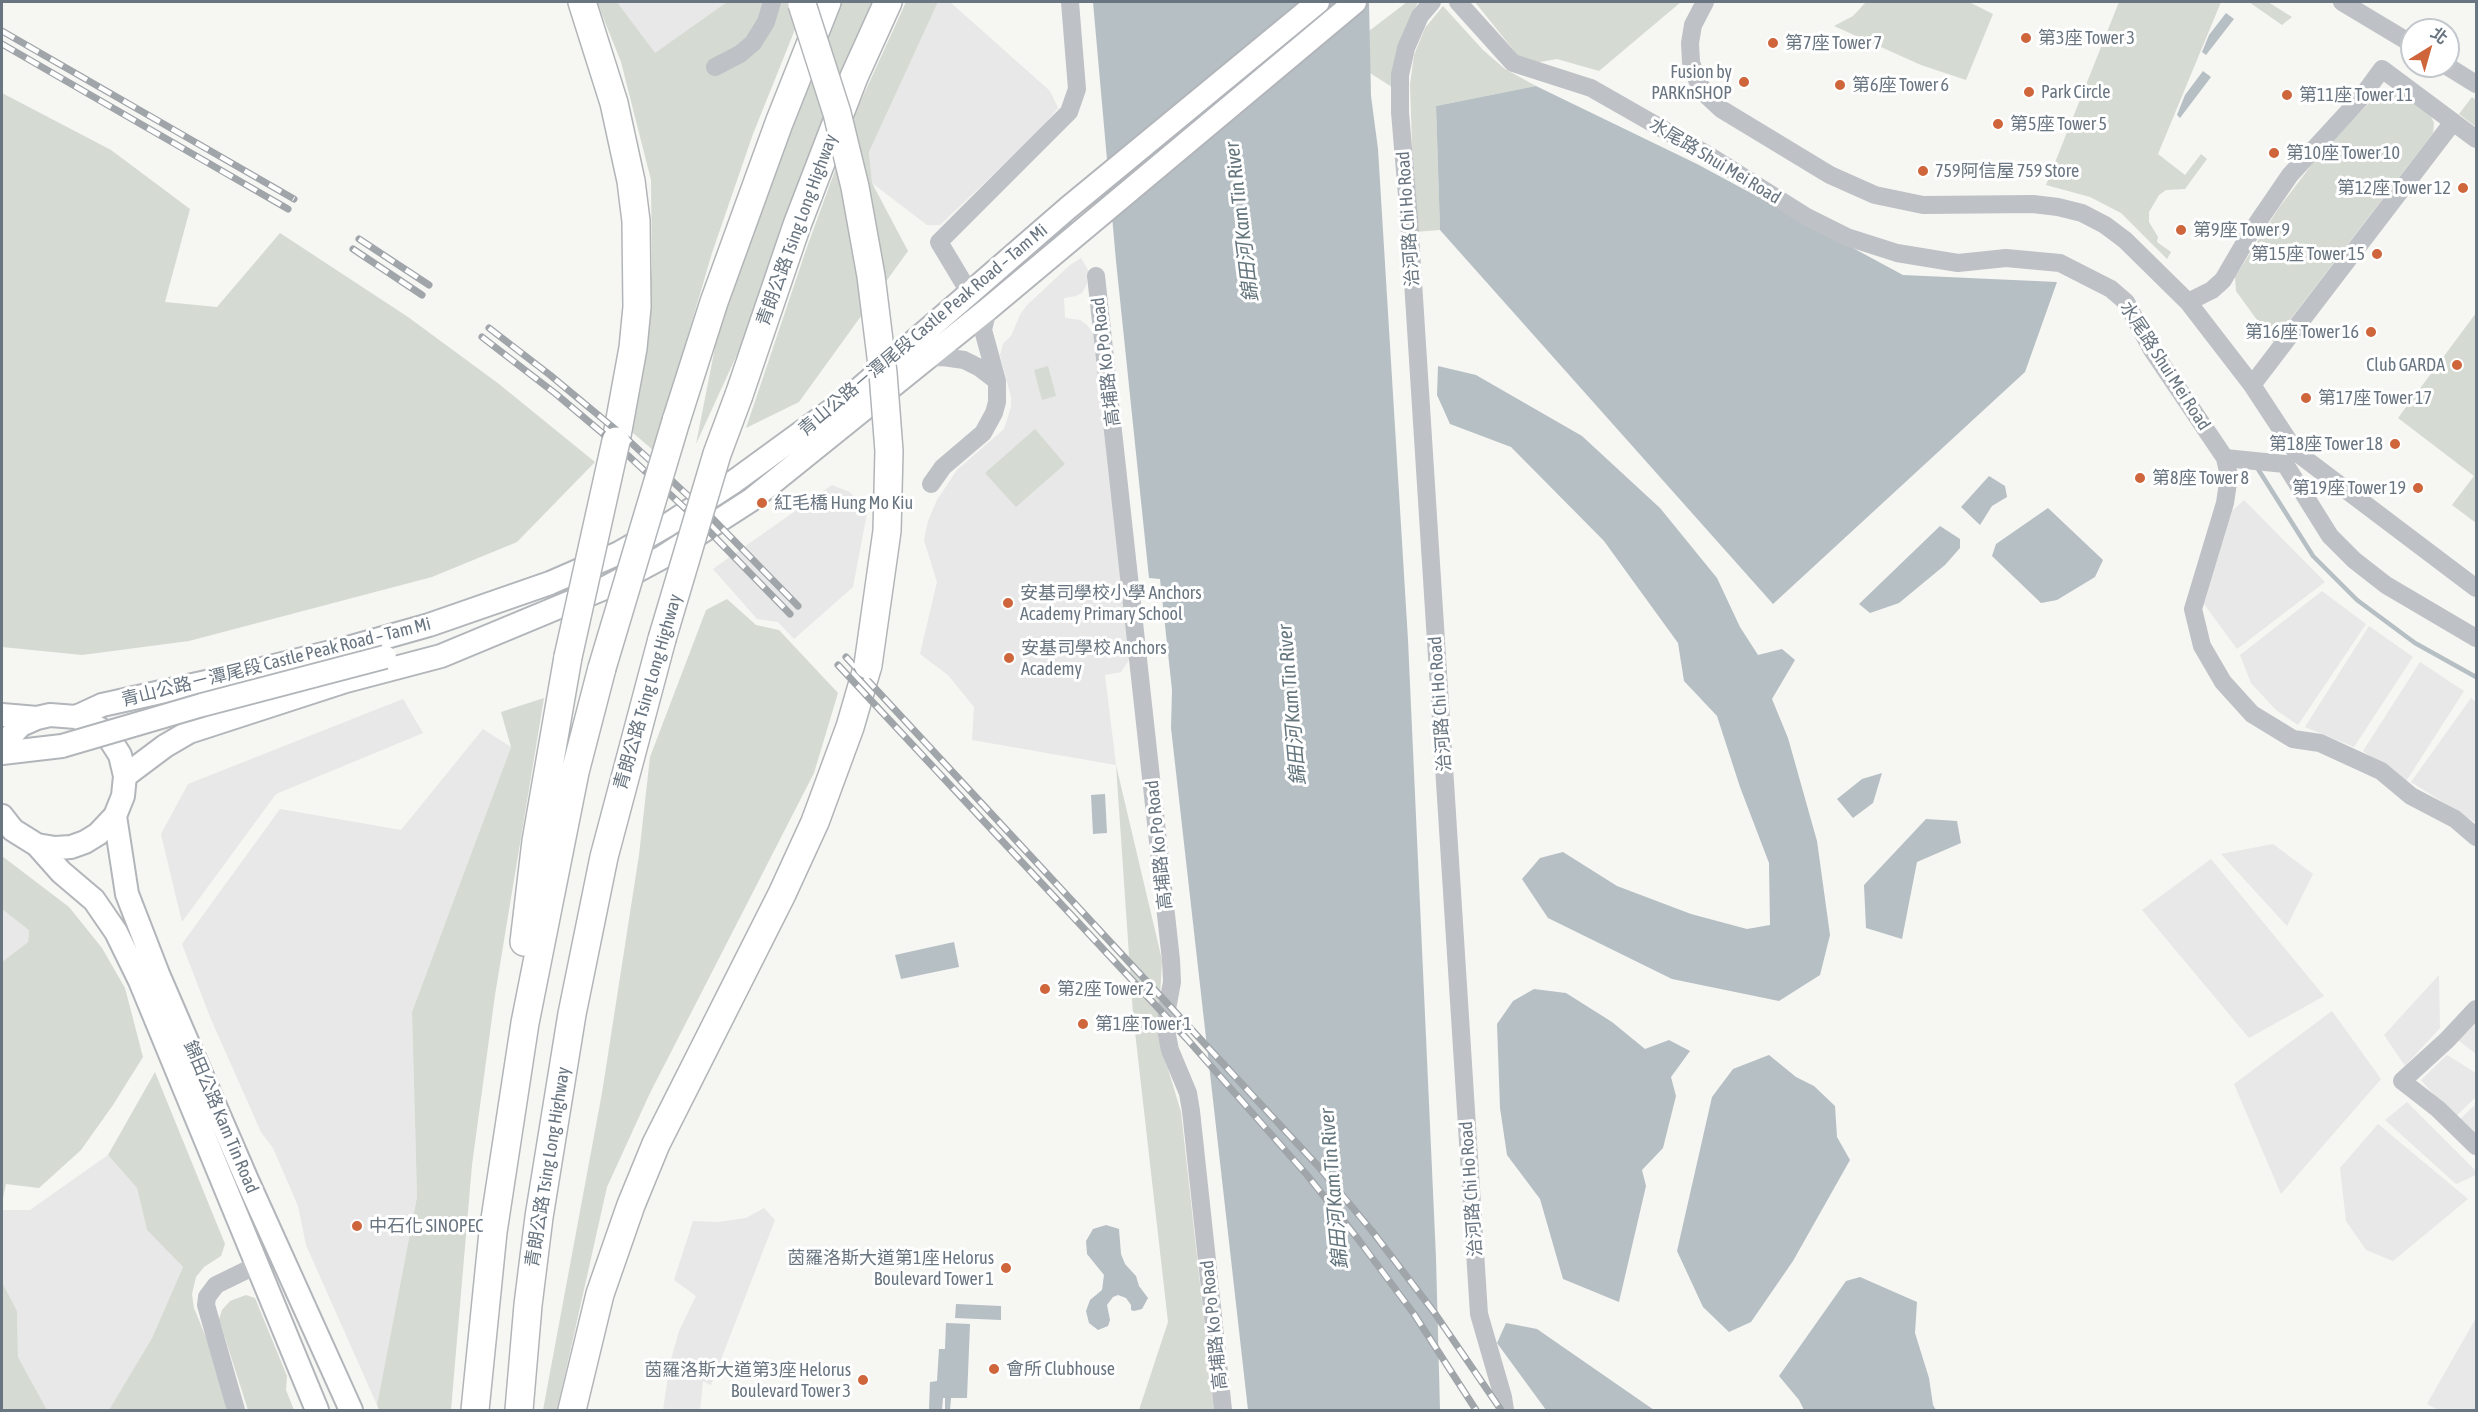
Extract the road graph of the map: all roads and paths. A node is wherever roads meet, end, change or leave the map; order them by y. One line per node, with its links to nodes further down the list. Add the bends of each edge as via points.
1 (582, 2): 41 (highway, bridge, via 616,112 631,181 636,221 637,307 616,441 576,616 538,830 523,940)
2 (772, 2): 14 (street, via 753,43)
3 (801, 2): 50 (highway, bridge, via 837,112 855,187 883,373 889,451 887,531 868,665 815,822 661,1133 631,1204 600,1294)
4 (827, 2): 41 (highway, bridge, via 718,291 602,668 575,772)
5 (888, 2): 49 (highway, 青朗公路 Tsing Long Highway, bridge, via 854,77 797,225 717,454 604,856 572,1014 539,1217)
6 (1070, 2): 20 (street, via 1077,89 1069,112 939,242)
7 (1318, 2): 20 (main road, 青山公路－潭尾段 Castle Peak Road – Tam Mi)
8 (1355, 2): 22 (main road, 青山公路－潭尾段 Castle Peak Road – Tam Mi)
9 (1432, 2): 52 (street, 治河路 Chi Ho Road, via 1420,16 1406,48 1400,75 1400,112 1479,1314)
10 (1458, 2): 26 (street, 水尾路 Shui Mei Road, via 1513,63 1591,88 1847,237 1897,252 1958,263 2006,258 2060,263 2111,289 2126,302 2152,350)
11 (1705, 2): 21 (street, via 1693,25 1691,62 1707,96 1721,109 1830,175 1875,195 1923,205 2033,204 2082,213 2125,240)
12 (2342, 2): 13 (street)
13 (2400, 37)
14 (715, 67)
15 (2460, 74): 16 (street)
16 (2476, 84)
17 (2453, 122): 18 (street); 21 (street, via 2382,69 2360,99 2290,175 2223,280); 25 (street)
18 (2476, 140)
19 (1096, 276): 51 (street, 高埔路 Ko Po Road, via 1172,960 1167,1035 1191,1111)
20 (969, 292): 32 (main road, 青山公路－潭尾段 Castle Peak Road – Tam Mi, via 850,397 789,443 619,553 550,583 429,625 239,675 102,705)
21 (2188, 302): 25 (street)
22 (988, 309): 23 (main road, 青山公路－潭尾段 Castle Peak Road – Tam Mi); 24 (street, via 983,337)
23 (927, 358): 24 (street, via 964,360); 29 (main road, 青山公路－潭尾段 Castle Peak Road – Tam Mi, via 751,500 662,558 607,587)
24 (997, 381): 27 (street, via 997,402 989,424 975,442 943,467)
25 (2252, 386): 28 (street, via 2296,452)
26 (2231, 458): 30 (street, via 2287,466 2330,536 2354,560 2386,585); 39 (street, via 2224,503 2193,609 2202,646 2223,682 2252,714 2293,739 2320,742 2381,771)
27 (931, 484)
28 (2476, 588)
29 (500, 630): 35 (main road, 青山公路－潭尾段 Castle Peak Road – Tam Mi, bridge, via 435,641 62,746); 36 (main road, 青山公路－潭尾段 Castle Peak Road – Tam Mi, via 441,656 346,681 189,732)
30 (2476, 638)
31 (2, 716): 33 (main road)
32 (76, 717): 33 (main road); 36 (main road, via 100,729 111,741 120,755)
33 (37, 718): 34 (main road, via 21,725)
34 (2, 745)
35 (2, 753)
36 (125, 776): 37 (main road)
37 (115, 816): 40 (main road, via 85,842 55,848); 47 (main road, 錦田公路 Kam Tin Road, via 127,894 158,974)
38 (2, 818): 40 (main road, via 13,830)
39 (2476, 837)
40 (37, 844): 44 (main road, 錦田公路 Kam Tin Road, via 61,872 94,900 116,932)
41 (528, 1006): 48 (highway, via 493,1232)
42 (2476, 1009): 43 (street, via 2402,1081)
43 (2476, 1146)
44 (257, 1265): 45 (street, via 216,1285 207,1297); 46 (main road, 錦田公路 Kam Tin Road)
45 (236, 1410)
46 (317, 1410)
47 (351, 1410)
48 (475, 1410)
49 (519, 1410)
50 (572, 1410)
51 (1223, 1410)
52 (1505, 1410)

